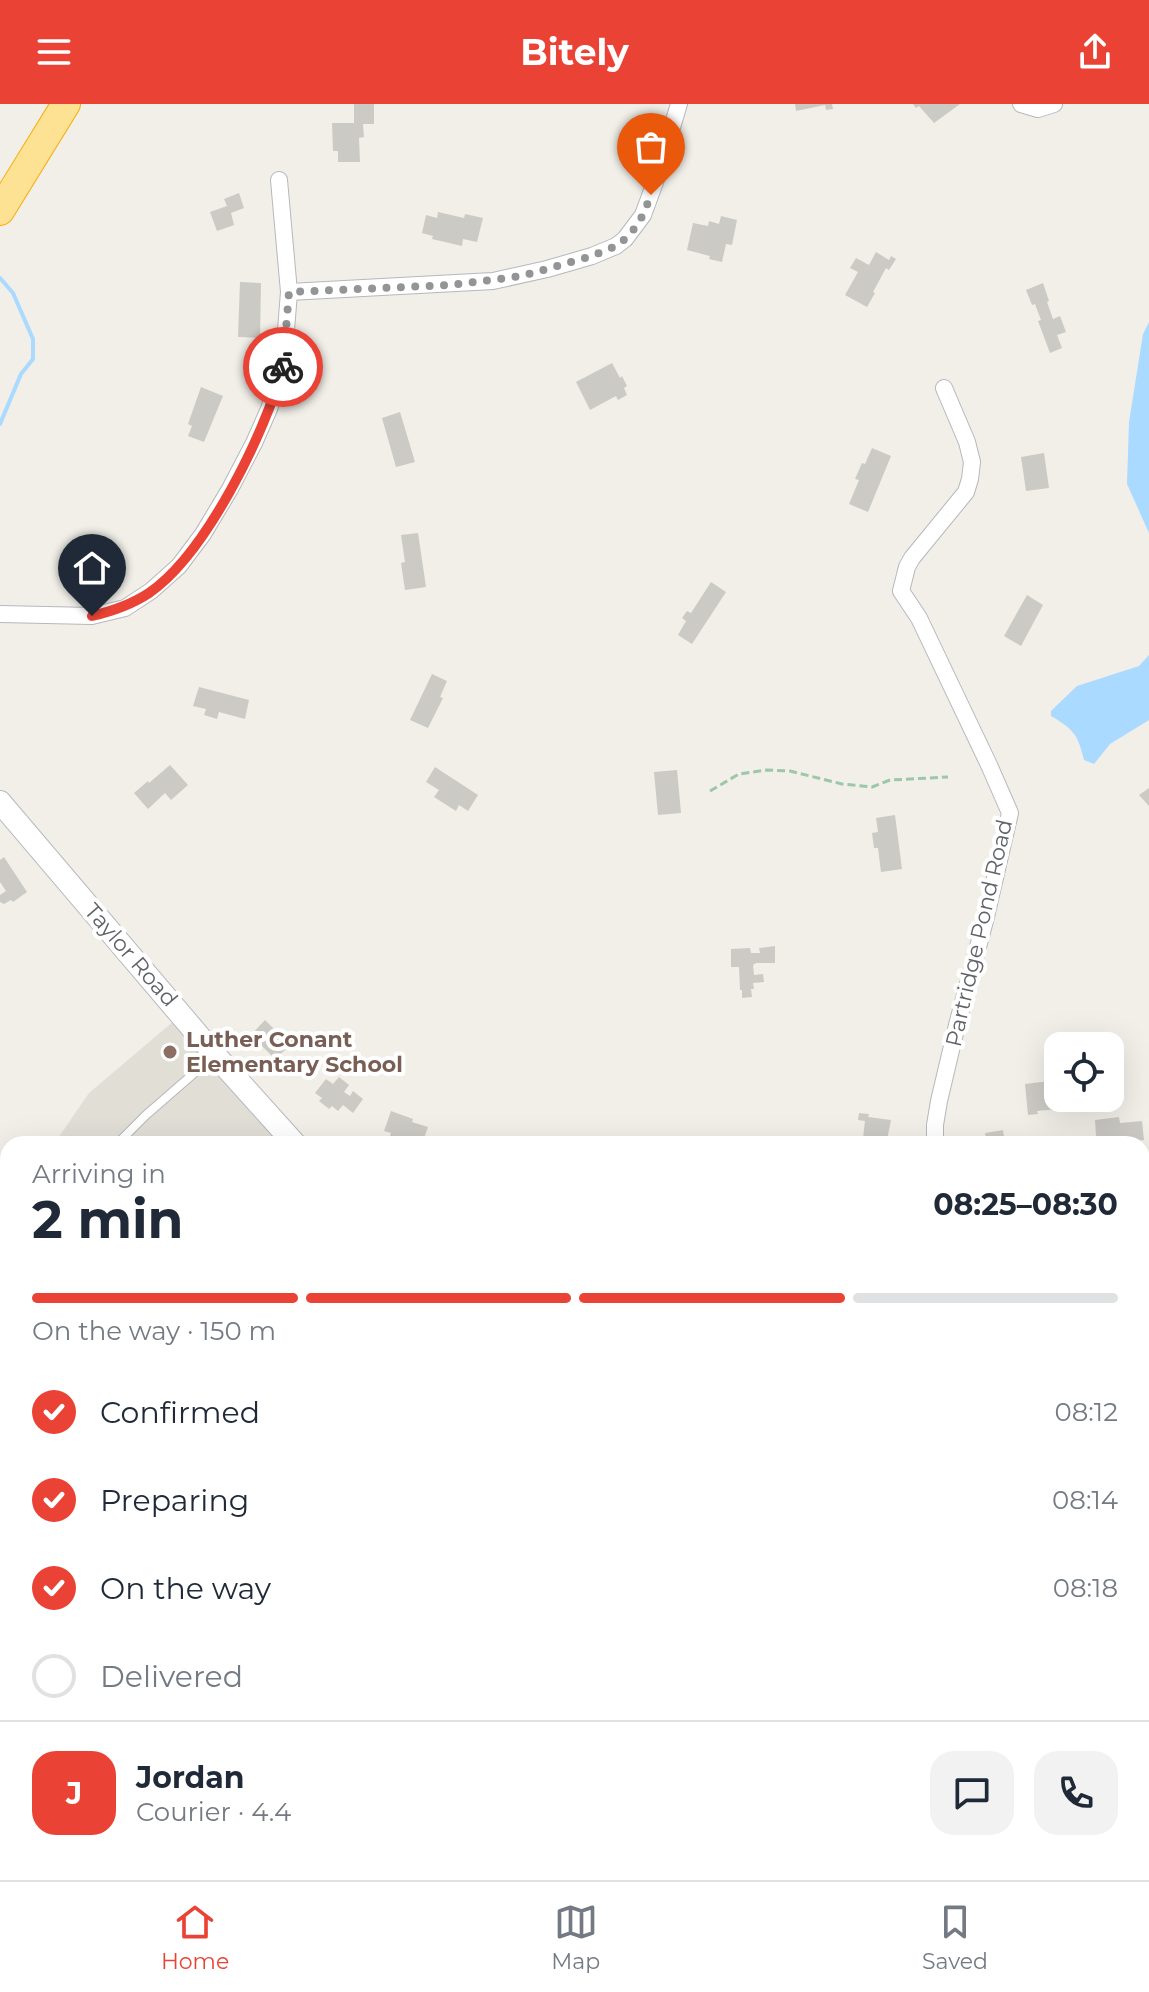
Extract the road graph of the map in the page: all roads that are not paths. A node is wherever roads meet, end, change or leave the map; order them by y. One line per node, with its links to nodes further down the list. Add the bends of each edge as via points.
1 (66, 104): 6 (highway)
2 (679, 104): 7 (street, via 643,215 616,246 493,281)
3 (1021, 104): 4 (street, via 1038,109)
4 (1054, 104)
5 (279, 180): 7 (street)
6 (0, 211)
7 (289, 292): 9 (street, via 283,368 269,409 230,489 179,566 125,608 92,616)
8 (944, 388): 14 (street, Partridge Pond Road, via 967,442 970,479 966,492 912,558 901,591 919,618 1010,813 939,1101)
9 (0, 614)
10 (0, 802): 11 (street, Taylor Road)
11 (215, 1055): 12 (lane); 13 (street, Taylor Road)
12 (125, 1136)
13 (288, 1136)
14 (935, 1136)

